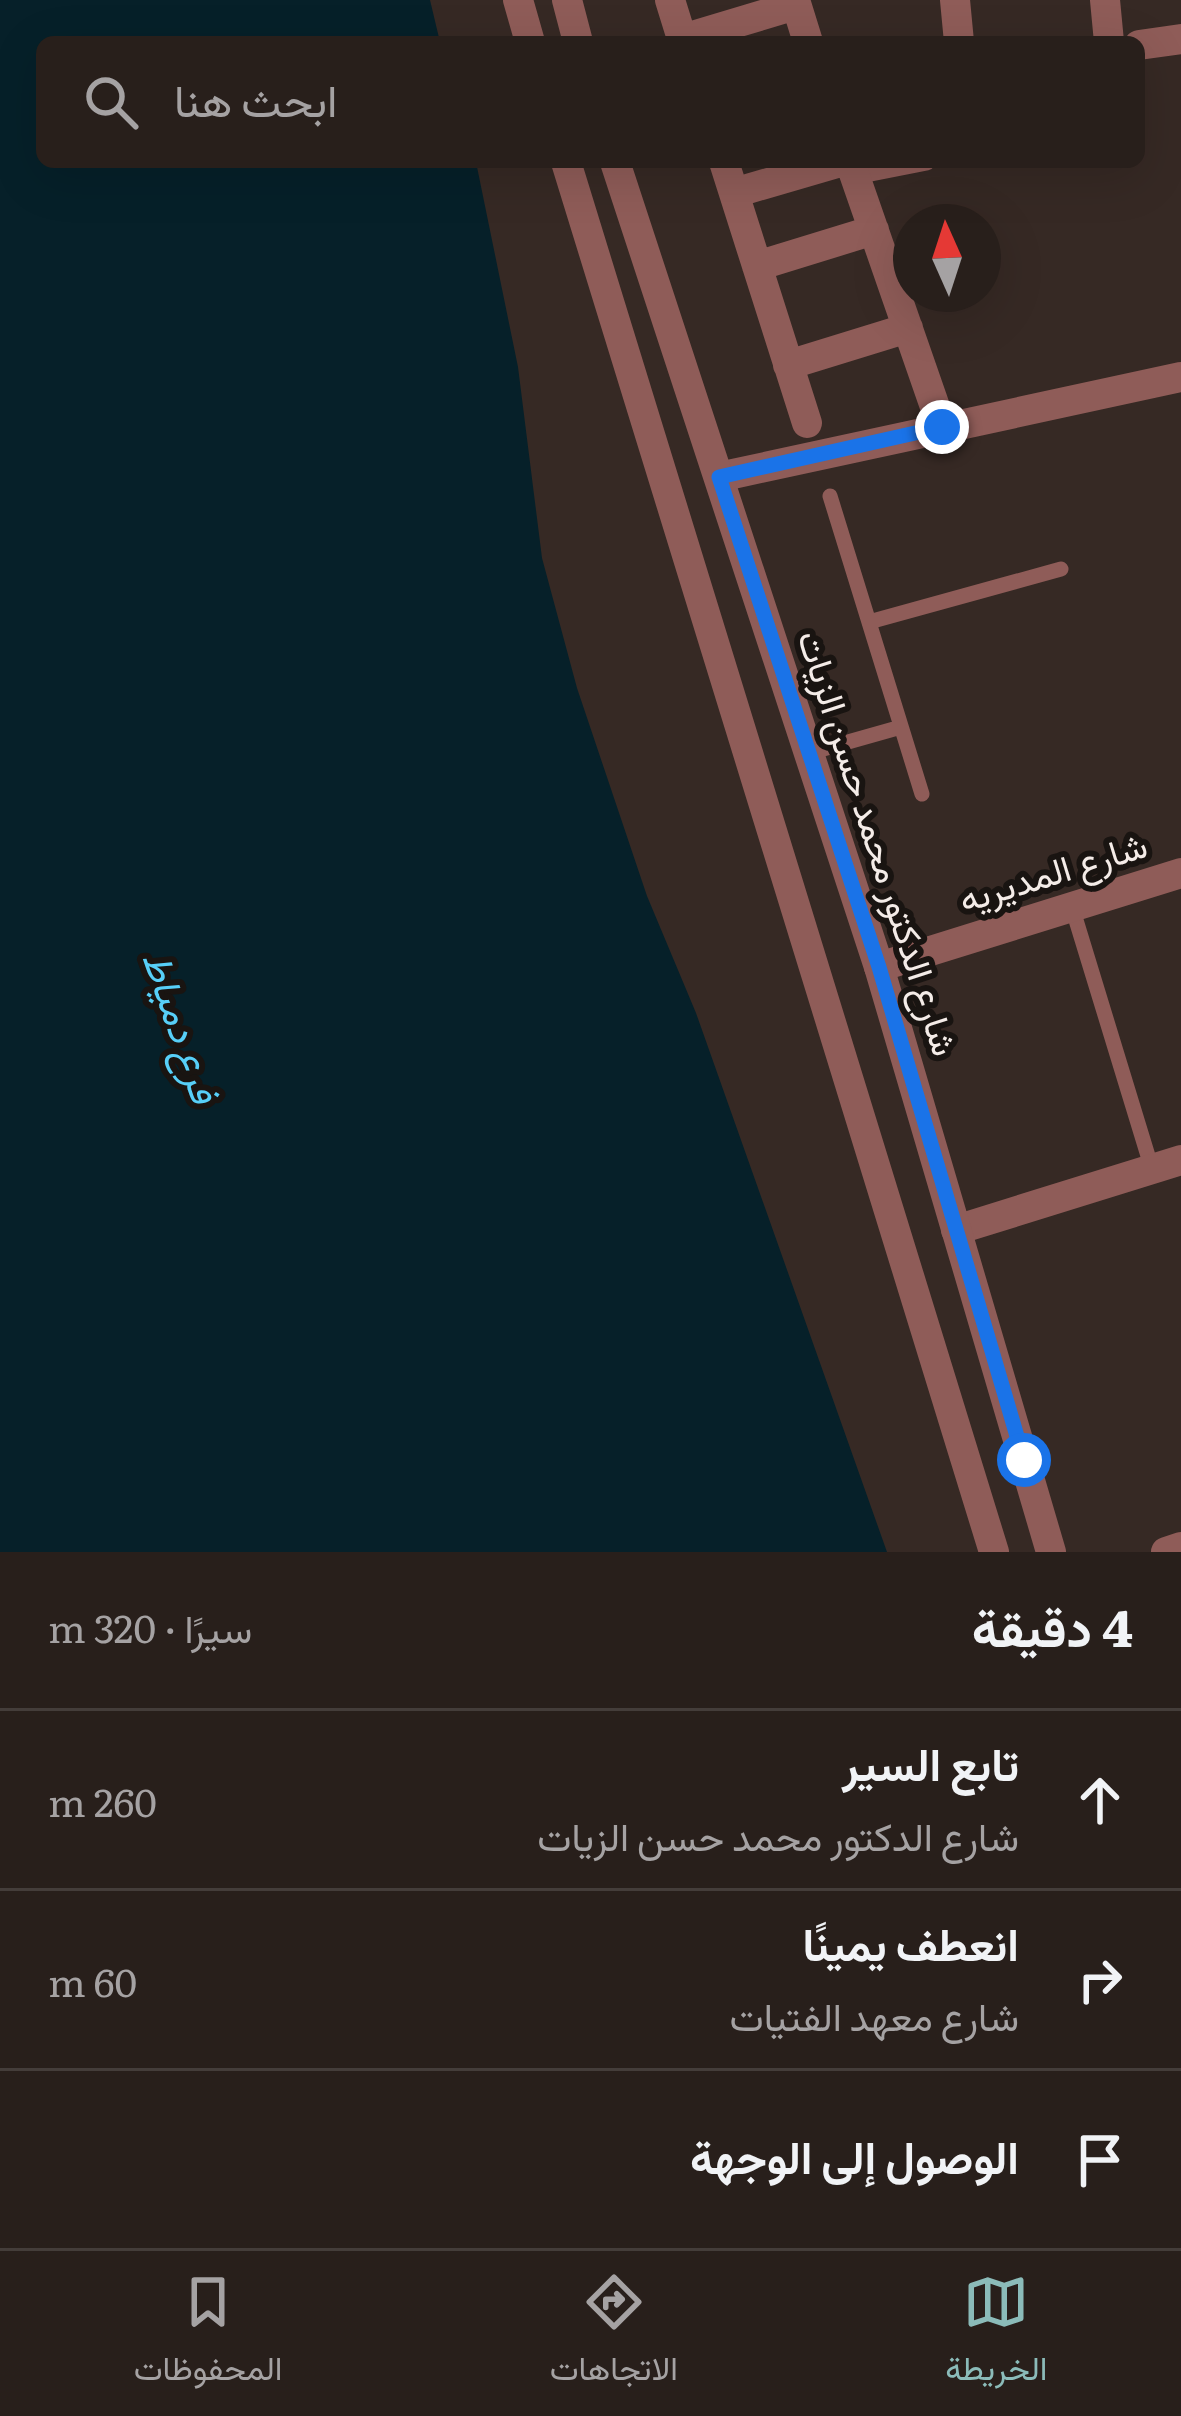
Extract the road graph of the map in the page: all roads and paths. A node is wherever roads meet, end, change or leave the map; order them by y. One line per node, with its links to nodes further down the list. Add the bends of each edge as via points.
1 (518, 0): 7 (street)
2 (567, 0): 8 (street)
3 (670, 0): 9 (street)
4 (955, 0): 12 (street)
5 (1105, 0): 13 (street)
6 (795, 2): 10 (street); 11 (street)
7 (528, 36)
8 (576, 36)
9 (681, 36)
10 (694, 36)
11 (806, 36)
12 (958, 36)
13 (1108, 36)
14 (1181, 39): 15 (street)
15 (1145, 44)
16 (568, 168): 42 (street)
17 (617, 168): 29 (street, شارع الدكتور محمد حسن الزيات)
18 (726, 168): 21 (street)
19 (844, 168): 21 (street)
20 (848, 168): 22 (street)
21 (734, 193): 23 (street)
22 (874, 230): 23 (street); 24 (street)
23 (757, 266): 25 (street)
24 (908, 328): 25 (street); 28 (street)
25 (788, 365): 27 (street)
26 (1181, 376): 28 (street)
27 (807, 423)
28 (942, 427): 29 (street)
29 (719, 477): 34 (street, شارع الدكتور محمد حسن الزيات)
30 (830, 496): 32 (lane)
31 (1061, 569): 32 (lane)
32 (869, 622): 33 (lane)
33 (901, 727): 34 (lane); 35 (lane)
34 (809, 753): 38 (street, شارع الدكتور محمد حسن الزيات)
35 (922, 794)
36 (1181, 873): 37 (street, شارع المديريه)
37 (1072, 907): 38 (street, شارع المديريه); 39 (lane)
38 (879, 967): 40 (street, شارع الدكتور محمد حسن الزيات)
39 (1167, 1164): 40 (street)
40 (956, 1230): 43 (street, شارع الدكتور محمد حسن الزيات)
41 (1181, 1547): 44 (street)
42 (994, 1552)
43 (1051, 1552)
44 (1166, 1552)

